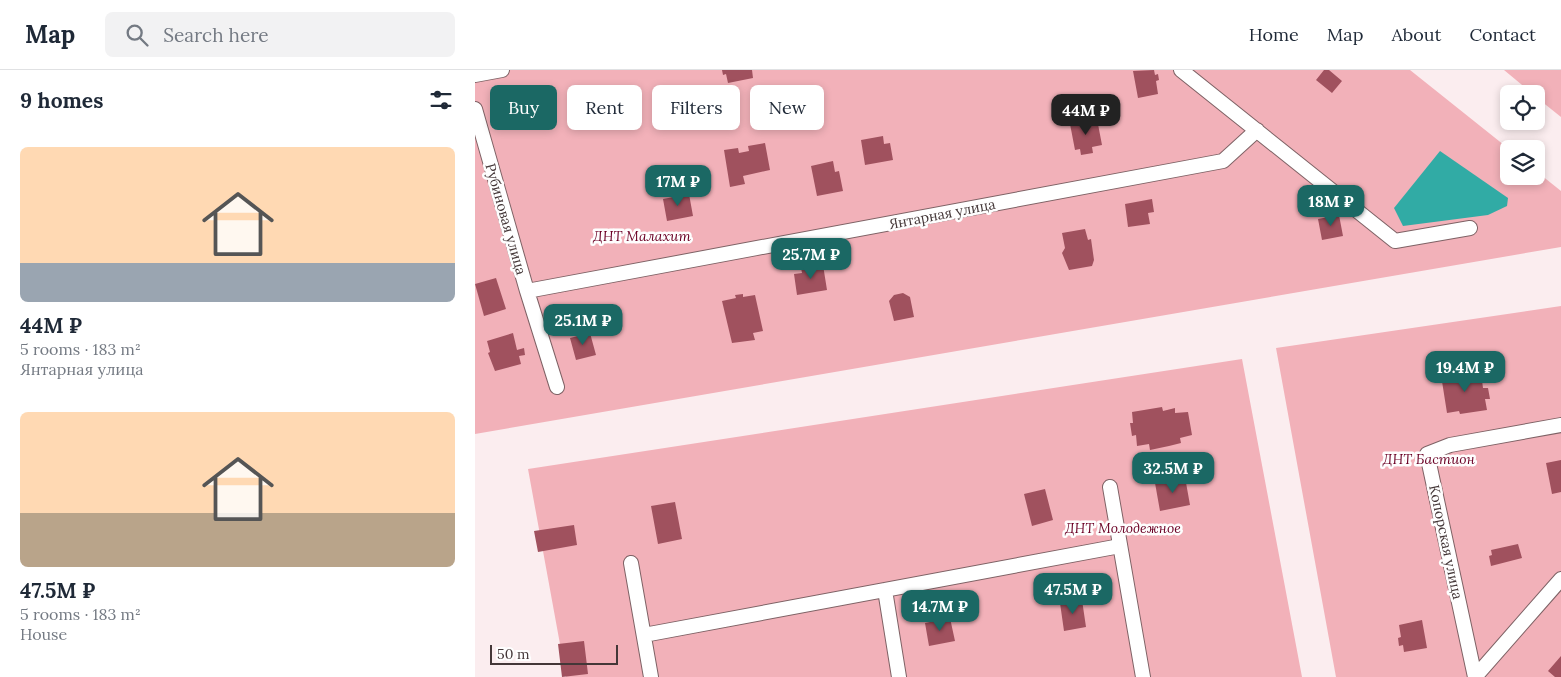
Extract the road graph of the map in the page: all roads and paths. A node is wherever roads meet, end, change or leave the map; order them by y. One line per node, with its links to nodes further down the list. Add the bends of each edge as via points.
1 (503, 70): 3 (street)
2 (1181, 70): 5 (street)
3 (475, 75)
4 (475, 109): 7 (street, Рубиновая улица)
5 (1257, 130): 6 (street, via 1395,241); 7 (street, Янтарная улица, via 1223,162)
6 (1470, 228)
7 (527, 291): 8 (street, Рубиновая улица)
8 (557, 387)
9 (1561, 425): 19 (street, Копорская улица, via 1450,446 1427,454)
10 (1110, 487): 11 (street)
11 (1120, 546): 14 (street); 18 (street)
12 (631, 562): 15 (street)
13 (1561, 579): 19 (street)
14 (885, 590): 15 (street); 17 (street)
15 (644, 635): 16 (street)
16 (651, 677)
17 (899, 677)
18 (1143, 677)
19 (1475, 677)

